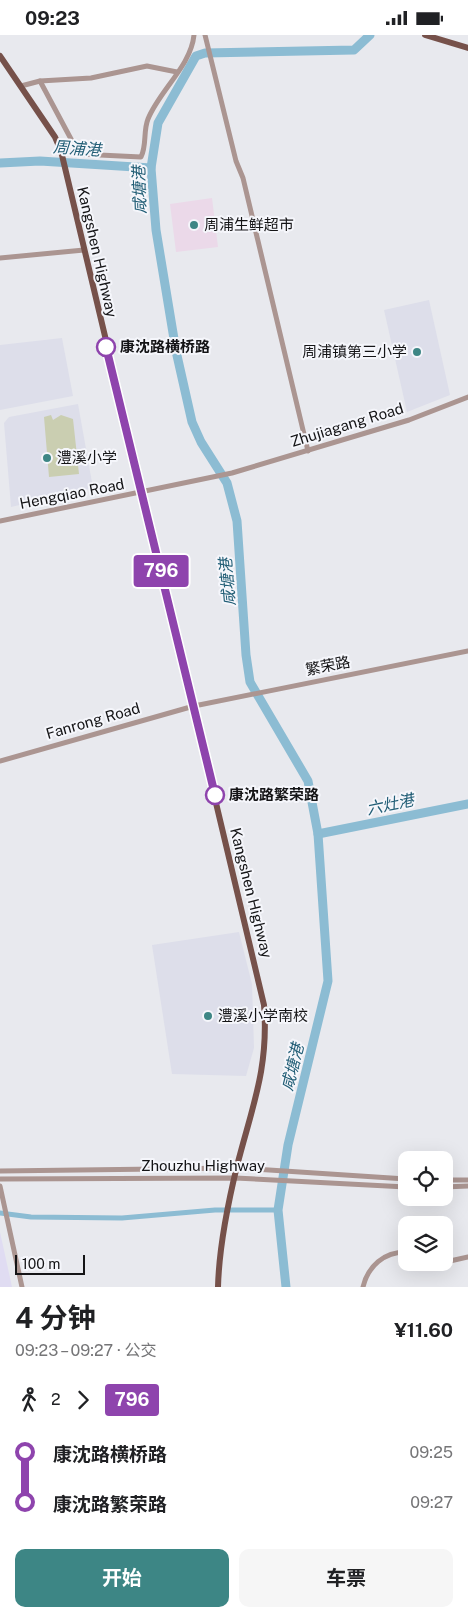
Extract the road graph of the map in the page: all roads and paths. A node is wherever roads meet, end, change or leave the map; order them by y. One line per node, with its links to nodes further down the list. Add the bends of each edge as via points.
1 (194, 35): 6 (street, via 193,44)
2 (205, 35): 12 (street, via 243,178)
3 (425, 35): 4 (main road)
4 (468, 48)
5 (0, 56): 8 (main road, Kangshen Highway)
6 (177, 72): 7 (street, via 147,66 75,80); 7 (street, via 147,121 140,157 79,154)
7 (40, 81): 8 (street)
8 (21, 86): 9 (main road, Kangshen Highway, via 61,151)
9 (84, 250): 10 (street); 14 (main road, Kangshen Highway)
10 (0, 258)
11 (468, 397): 12 (street, Zhujiagang Road, via 409,420)
12 (308, 451): 13 (street, Zhujiagang Road)
13 (207, 479): 14 (street, Hengqiao Road)
14 (142, 493): 15 (street, Hengqiao Road); 17 (main road, Kangshen Highway)
15 (0, 521)
16 (468, 651): 17 (street, 繁荣路)
17 (194, 707): 18 (street, Fanrong Road); 19 (main road, Kangshen Highway, via 264,1005 264,1060)
18 (0, 761)
19 (237, 1167): 20 (street, Zhouzhu Highway); 21 (main road, Kangshen Highway); 22 (street, Zhouzhu Highway)
20 (0, 1171)
21 (235, 1178): 23 (street, Zhouzhu Highway); 27 (street, Zhouzhu Highway); 34 (main road, Kangshen Highway)
22 (398, 1178)
23 (0, 1179)
24 (453, 1180): 25 (street)
25 (468, 1180)
26 (0, 1186): 33 (street)
27 (398, 1186)
28 (468, 1186): 29 (street)
29 (453, 1187)
30 (398, 1252): 35 (street, via 372,1266)
31 (468, 1257): 32 (street)
32 (453, 1260)
33 (22, 1287)
34 (218, 1287)
35 (363, 1287)

